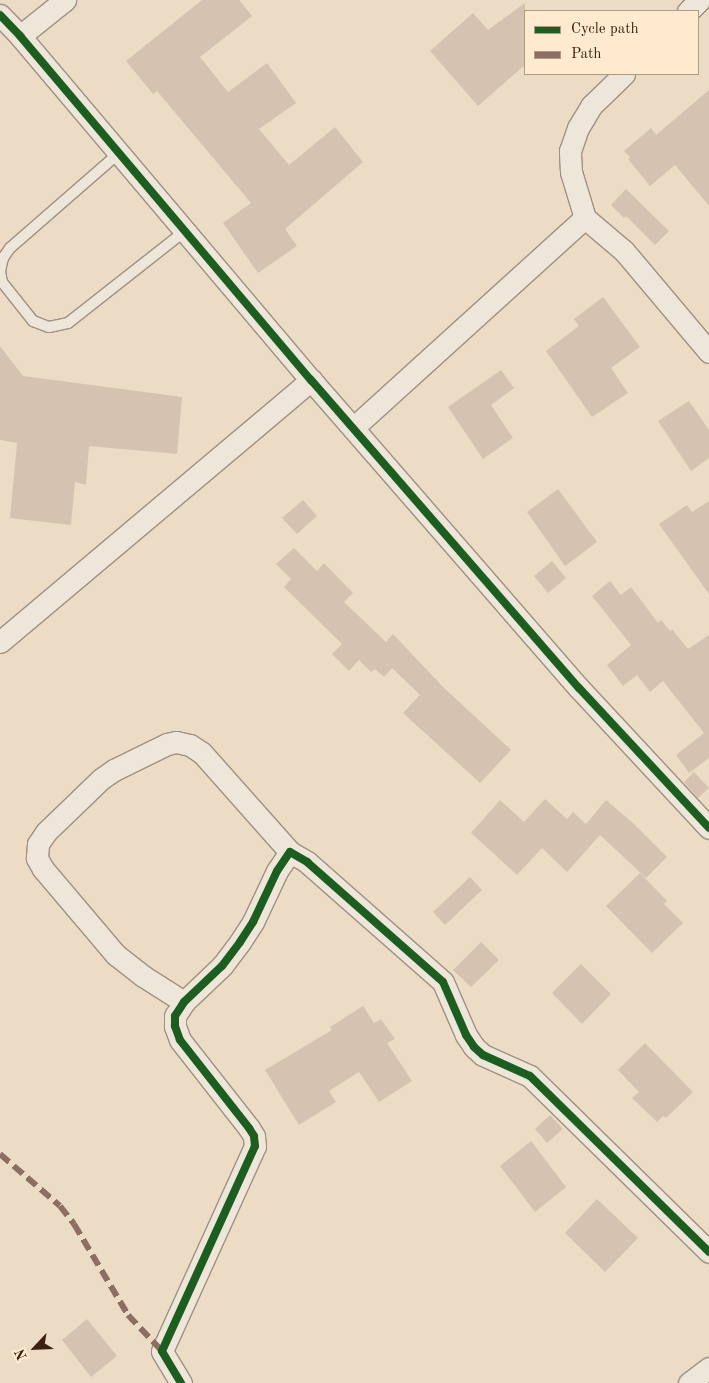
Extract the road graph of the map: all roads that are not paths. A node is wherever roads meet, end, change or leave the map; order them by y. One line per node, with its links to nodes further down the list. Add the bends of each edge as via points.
1 (64, 0): 5 (street)
2 (700, 0): 3 (street)
3 (689, 10)
4 (0, 15): 5 (street)
5 (20, 36): 7 (street)
6 (623, 75): 8 (street, via 591,106 570,151 572,172)
7 (120, 154): 9 (street); 9 (lane, via 10,248 3,258 2,282 33,321 49,327 68,323)
8 (585, 218): 10 (street, via 624,250); 12 (street)
9 (185, 230): 11 (street)
10 (709, 352)
11 (311, 380): 12 (street); 13 (street)
12 (353, 428): 14 (street, via 579,688)
13 (0, 642)
14 (709, 828)
15 (290, 852): 16 (street, via 254,922 240,942 222,966); 16 (street, via 202,753 190,745 176,742 166,744 101,779 46,832 38,844 37,858 43,869 116,955); 17 (street, via 307,862 443,982 474,1047 483,1055 530,1076)
16 (184, 1002): 19 (street, via 175,1016 180,1040 249,1128 255,1146 162,1350)
17 (709, 1252)
18 (709, 1368): 20 (street)
19 (181, 1383)
20 (689, 1383)

